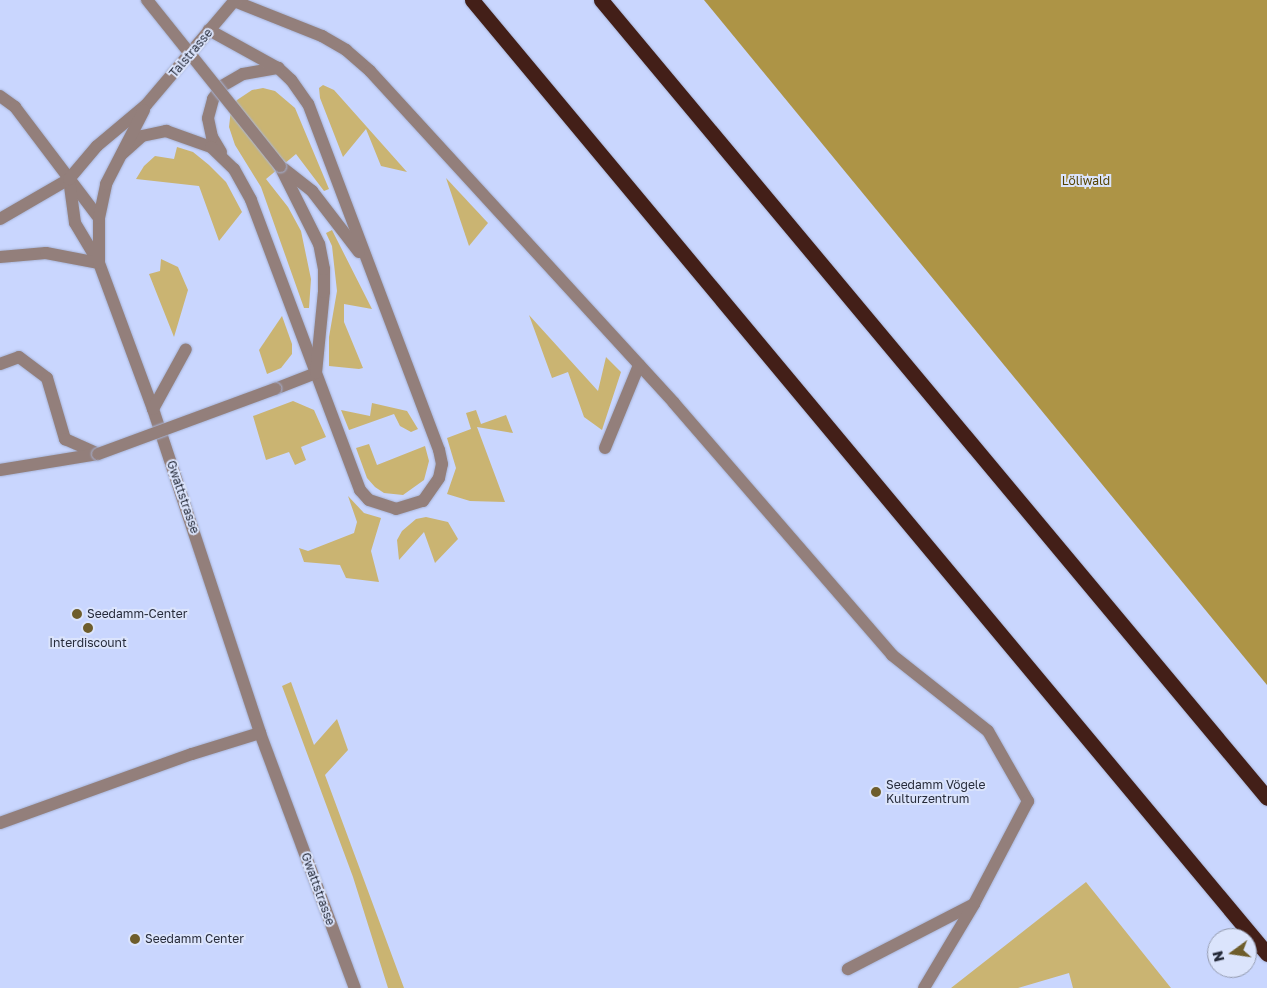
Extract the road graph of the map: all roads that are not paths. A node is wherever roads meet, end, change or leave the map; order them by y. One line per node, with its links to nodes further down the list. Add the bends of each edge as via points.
1 (147, 0): 11 (street, bridge)
2 (472, 0): 30 (highway)
3 (601, 0): 27 (highway)
4 (235, 1): 5 (street, Talstrasse); 20 (street, via 322,36 346,50 370,72)
5 (209, 30): 6 (street); 8 (street, Talstrasse)
6 (278, 68): 10 (street, via 243,74 222,86 213,99 209,128); 17 (street, via 308,104)
7 (0, 96): 12 (street, Gwattstrasse, via 14,107)
8 (146, 105): 9 (street, Talstrasse); 12 (street, Talstrasse, via 97,146)
9 (122, 154): 10 (street, via 142,136 166,131 198,140); 13 (street, Talstrasse, via 106,184)
10 (224, 157): 21 (street, via 244,183)
11 (280, 166): 17 (street, via 319,198 358,250); 21 (street, via 319,244 324,269)
12 (69, 179): 13 (street, Gwattstrasse); 14 (street, Talstrasse); 16 (street, Gwattstrasse, via 75,223)
13 (99, 218): 16 (street, Gwattstrasse)
14 (0, 219)
15 (0, 257): 16 (street, via 46,253)
16 (99, 263): 22 (street, Gwattstrasse)
17 (374, 278): 21 (street, via 439,450 440,478 423,500 414,506 382,507 360,490)
18 (186, 349): 22 (street)
19 (0, 364): 24 (street, via 19,357 47,378 65,440)
20 (639, 365): 23 (street); 29 (street, via 892,655 988,731 1028,801)
21 (316, 373): 24 (street, bridge)
22 (153, 409): 26 (street, Gwattstrasse)
23 (606, 448)
24 (98, 454): 25 (street)
25 (0, 470)
26 (260, 733): 28 (street); 32 (street, Gwattstrasse)
27 (1267, 798)
28 (0, 823)
29 (974, 904): 31 (street); 33 (street)
30 (1267, 954)
31 (848, 969)
32 (356, 988)
33 (924, 988)

